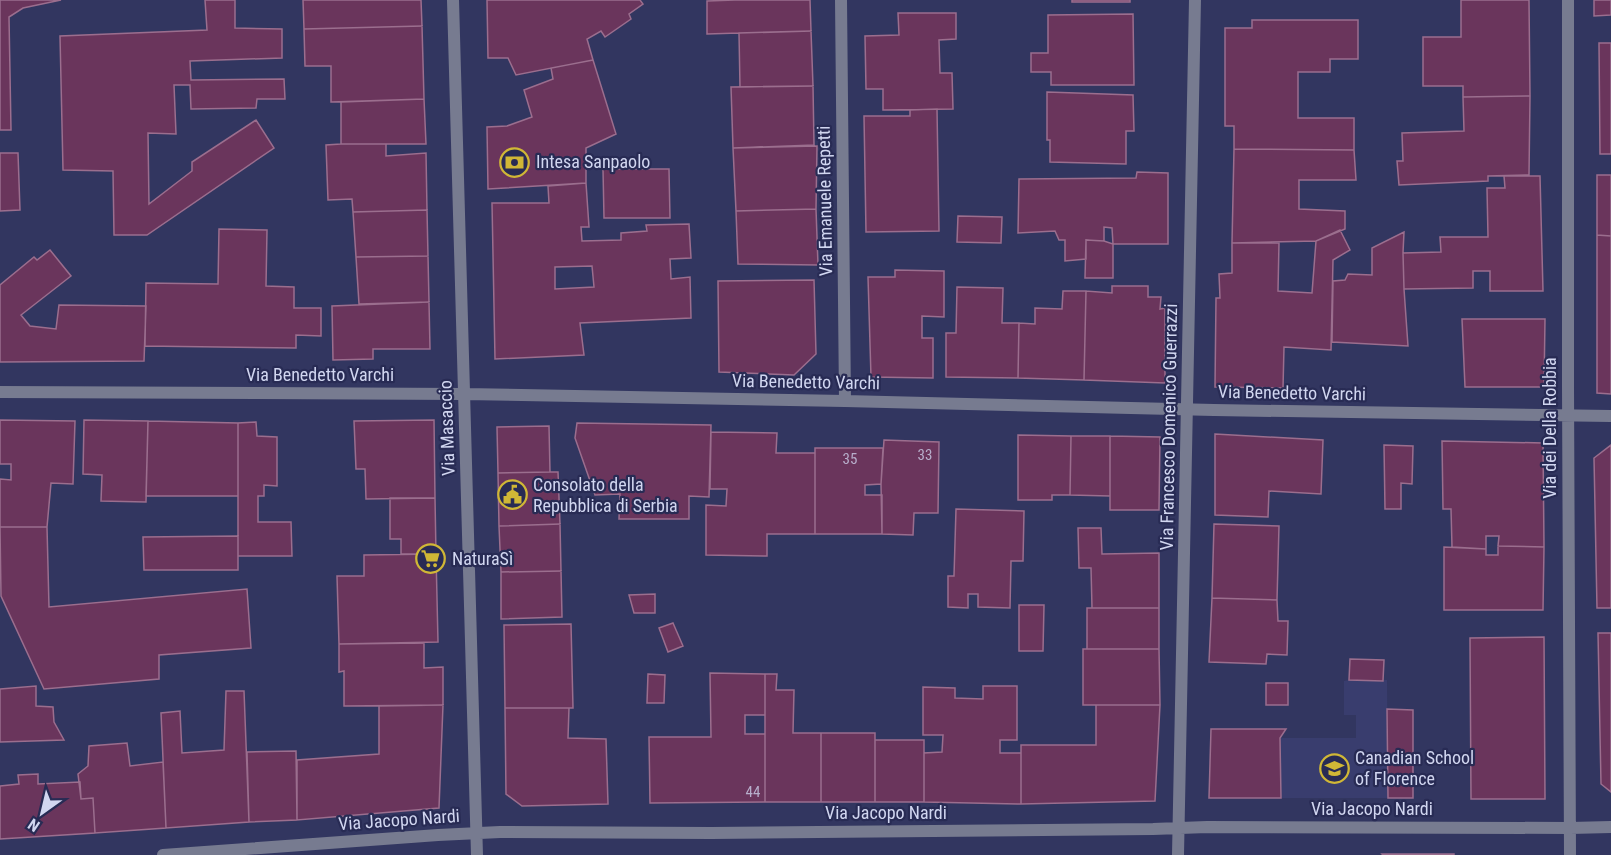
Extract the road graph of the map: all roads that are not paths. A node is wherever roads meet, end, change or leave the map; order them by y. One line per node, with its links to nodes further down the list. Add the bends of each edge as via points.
1 (453, 0): 6 (street, Via Masaccio)
2 (841, 0): 7 (street, Via Emanuele Repetti)
3 (1195, 0): 8 (street, Via Francesco Domenico Guerrazzi)
4 (1568, 0): 9 (street, Via dei Della Robbia)
5 (0, 392): 6 (street, Via Benedetto Varchi)
6 (464, 394): 7 (street, Via Benedetto Varchi); 14 (street, Via Masaccio)
7 (845, 401): 8 (street, Via Benedetto Varchi)
8 (1187, 409): 9 (street, Via Benedetto Varchi); 12 (street, Via Francesco Domenico Guerrazzi)
9 (1568, 416): 10 (street, Via Benedetto Varchi); 13 (street, Via dei Della Robbia)
10 (1611, 416)
11 (1611, 827): 13 (street, Via Jacopo Nardi)
12 (1179, 828): 13 (street, Via Jacopo Nardi); 14 (street, Via Jacopo Nardi); 17 (street, Via Francesco Domenico Guerrazzi)
13 (1570, 828): 18 (street, Via dei Della Robbia)
14 (477, 834): 15 (street, Via Jacopo Nardi); 16 (street, Via Masaccio)
15 (163, 855)
16 (477, 855)
17 (1178, 855)
18 (1570, 855)

